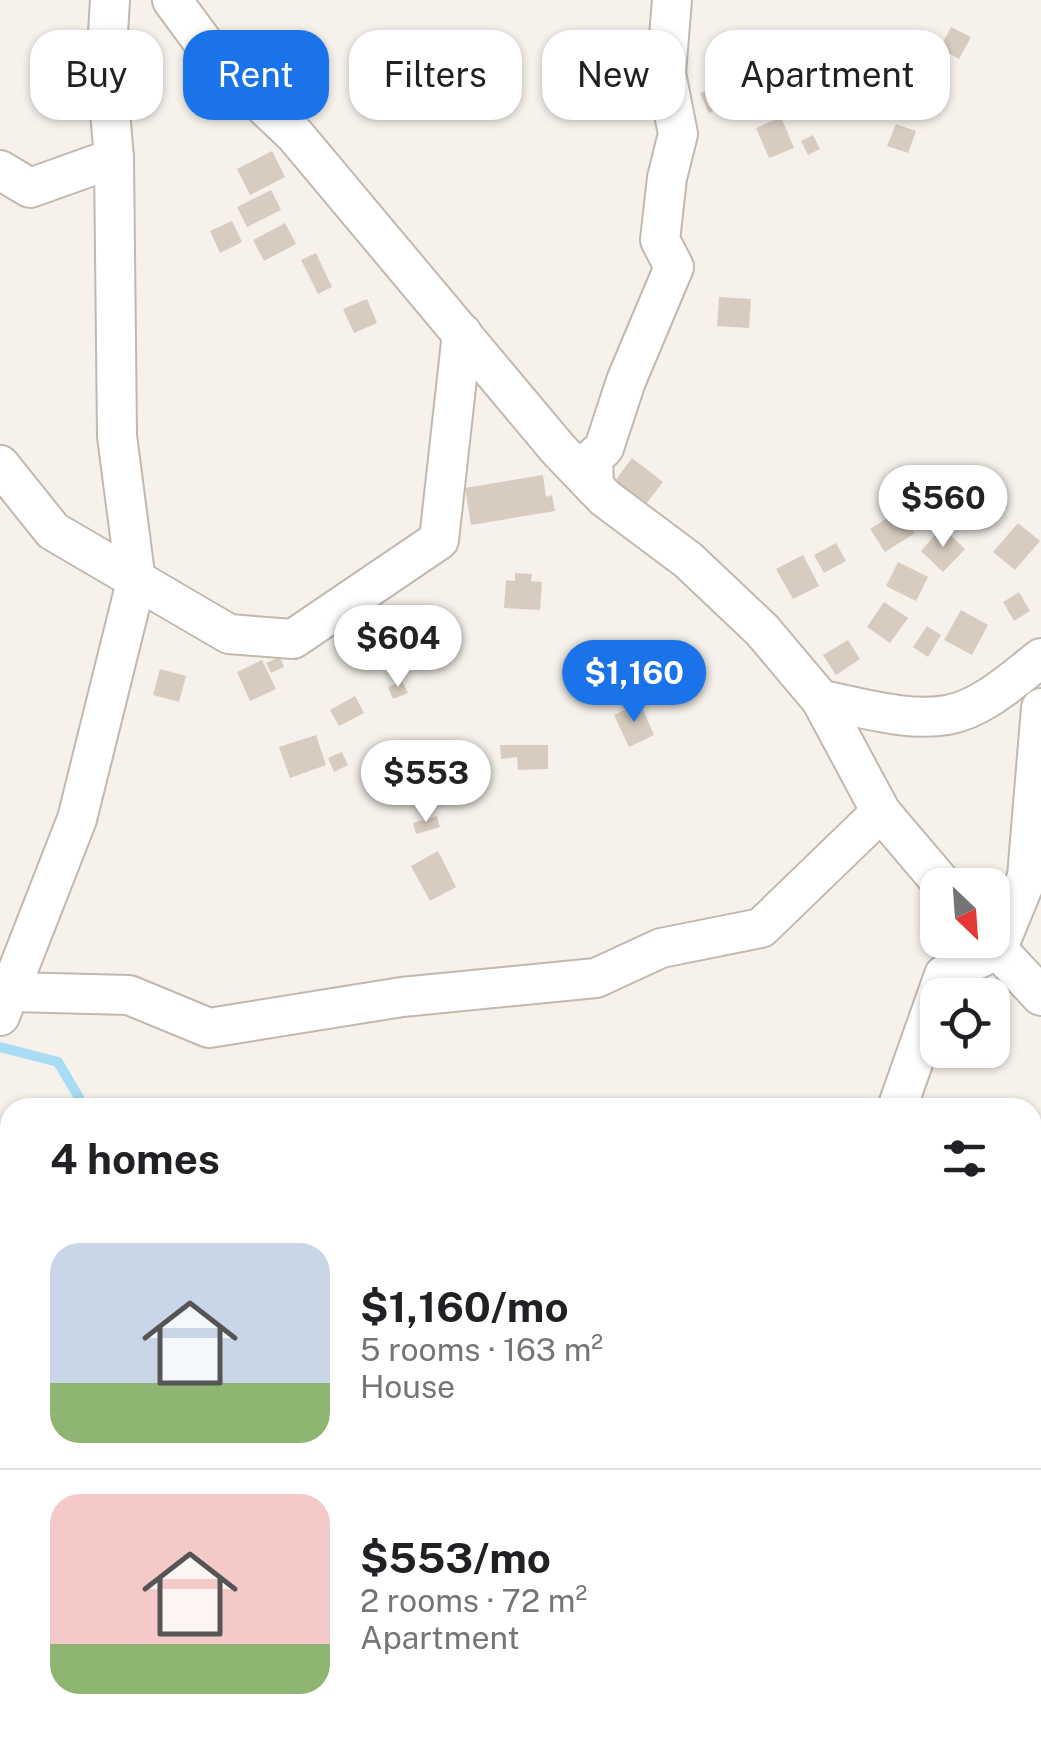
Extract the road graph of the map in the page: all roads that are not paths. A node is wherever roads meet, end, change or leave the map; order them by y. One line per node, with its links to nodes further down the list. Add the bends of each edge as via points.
1 (110, 0): 4 (street, via 106,66)
2 (172, 0): 6 (street, via 216,60 295,136)
3 (672, 0): 8 (street, via 666,74 678,134 660,240 674,267 604,448 593,458)
4 (114, 158): 5 (street, via 30,188); 9 (street, via 116,436)
5 (0, 170)
6 (462, 332): 8 (street); 9 (street, via 439,540 293,639 229,634)
7 (0, 465): 9 (street, via 53,531)
8 (594, 487): 11 (street, via 688,560)
9 (136, 582): 19 (street, via 77,819)
10 (1041, 658): 11 (street, via 999,691 948,715)
11 (821, 700): 13 (street)
12 (1041, 708): 15 (street, via 1028,877)
13 (880, 812): 14 (street); 19 (street, via 760,928 660,948 596,978 402,997 210,1028 128,996)
14 (928, 868)
15 (1010, 912)
16 (972, 958): 20 (street, via 944,975)
17 (1005, 958): 18 (street)
18 (1041, 996)
19 (6, 1004)
20 (900, 1098)

